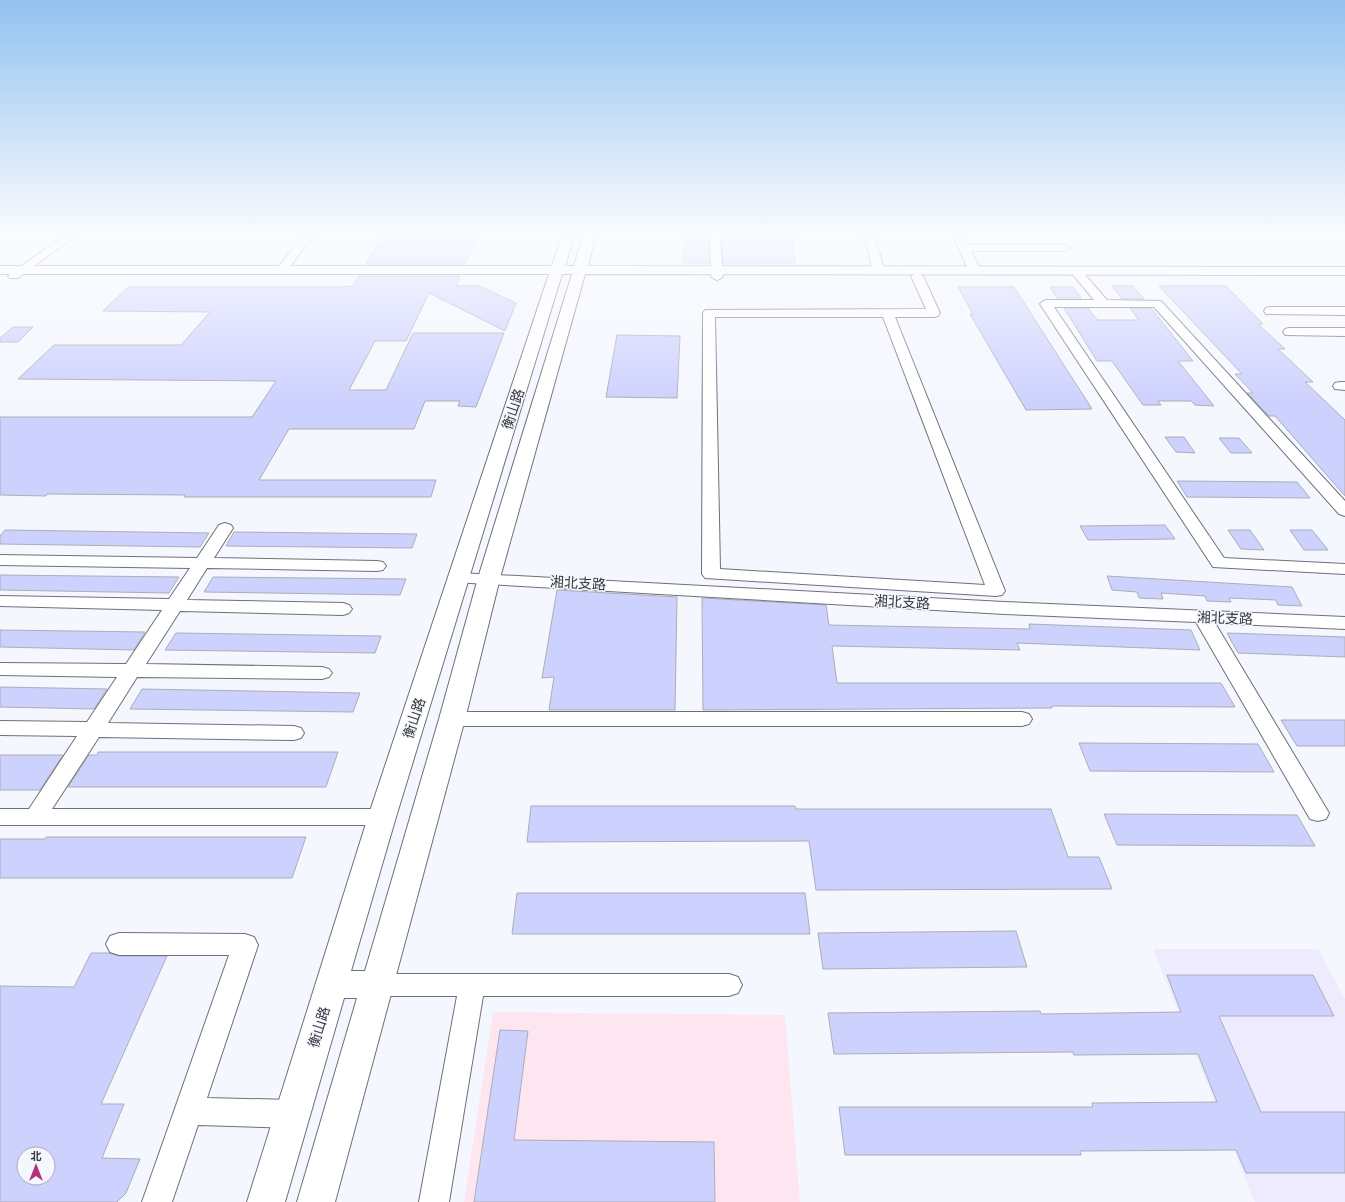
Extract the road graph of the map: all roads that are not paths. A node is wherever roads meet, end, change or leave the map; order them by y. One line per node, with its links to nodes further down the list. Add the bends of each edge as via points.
1 (562, 292): 17 (street, 衡山路)
2 (563, 292): 18 (street, 衡山路)
3 (924, 292): 8 (street, via 934,313)
4 (1094, 292): 5 (street)
5 (1104, 303): 11 (street, via 1157,303); 16 (street, via 1046,304 1219,563)
6 (1270, 311): 7 (street)
7 (1345, 311)
8 (888, 313): 8 (street, via 709,313 711,574 996,591)
9 (1290, 332): 10 (street)
10 (1345, 332)
11 (1345, 511)
12 (225, 528): 14 (street)
13 (0, 560): 14 (street)
14 (202, 564): 15 (street); 20 (street)
15 (377, 566)
16 (1345, 569)
17 (459, 578): 18 (street, 湘北支路); 35 (street, 衡山路)
18 (489, 578): 22 (street, 湘北支路); 27 (street, 衡山路)
19 (0, 601): 20 (street)
20 (174, 605): 21 (street); 25 (street)
21 (343, 609)
22 (1202, 617): 23 (street, 湘北支路); 32 (street)
23 (1345, 623)
24 (0, 669): 25 (street)
25 (132, 670): 26 (street); 30 (street)
26 (322, 673)
27 (452, 719): 28 (street); 38 (street, 衡山路)
28 (1022, 719)
29 (0, 728): 30 (street)
30 (94, 728): 31 (street); 34 (street)
31 (294, 733)
32 (1318, 813)
33 (0, 817): 34 (street)
34 (35, 818): 35 (street)
35 (382, 818): 37 (street, 衡山路)
36 (119, 944): 41 (street, via 245,945)
37 (332, 984): 38 (street); 42 (street, 衡山路)
38 (376, 985): 39 (street); 45 (street, 衡山路)
39 (472, 985): 40 (street); 46 (street)
40 (729, 985)
41 (188, 1111): 42 (street); 43 (street)
42 (293, 1114): 44 (street, 衡山路)
43 (157, 1202)
44 (266, 1202)
45 (316, 1202)
46 (434, 1202)

